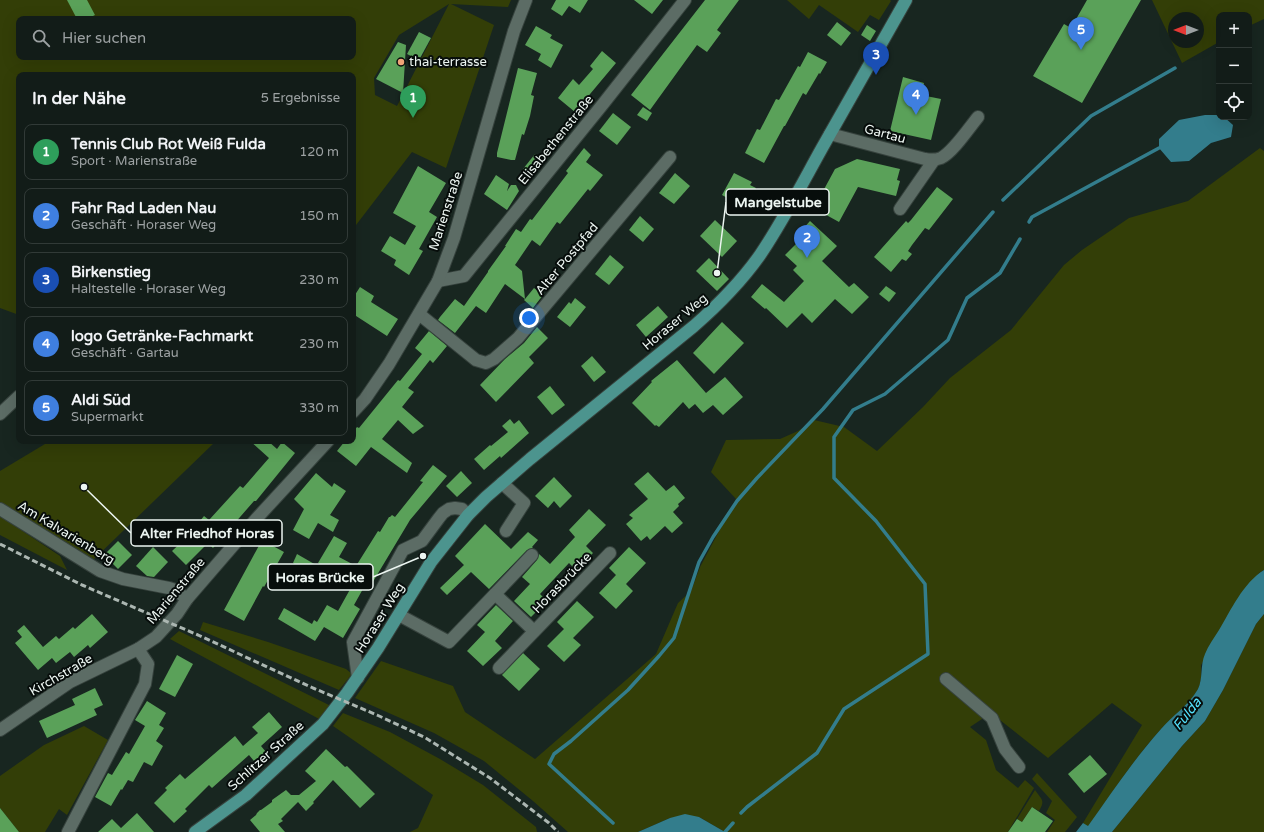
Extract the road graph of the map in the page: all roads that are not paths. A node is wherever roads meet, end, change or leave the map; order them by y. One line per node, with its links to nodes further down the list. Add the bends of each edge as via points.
1 (526, 0): 9 (street, Marienstraße, via 514,30 454,238)
2 (685, 0): 9 (street, Elisabethenstraße, via 464,276)
3 (906, 0): 5 (main road, Horaser Weg)
4 (978, 117): 7 (street, via 949,153)
5 (830, 134): 7 (street, Gartau); 15 (main road, Horaser Weg, via 760,256 717,306)
6 (670, 157): 10 (street, Alter Postpfad, via 522,333 494,359 486,363 476,360)
7 (934, 160): 8 (street)
8 (900, 209)
9 (438, 281): 10 (street, Marienstraße)
10 (419, 314): 12 (street, Marienstraße, via 389,364)
11 (16, 399): 13 (street)
12 (356, 409)
13 (0, 414)
14 (320, 444): 22 (street, Marienstraße)
15 (502, 483): 17 (main road, Horaser Weg); 18 (street, via 524,504)
16 (0, 510): 22 (street, Am Kalvarienberg, via 100,571 123,579 169,588)
17 (468, 515): 23 (main road, Horaser Weg, via 431,562); 27 (street, Horaser Weg, via 462,509 448,509 422,541 404,550 353,642)
18 (506, 531)
19 (610, 554): 24 (street, Horasbrücke)
20 (532, 555): 21 (street)
21 (495, 594): 23 (street, via 449,642); 24 (street, Horasbrücke)
22 (187, 599): 25 (street, Marienstraße, via 165,628)
23 (399, 615): 27 (main road, Horaser Weg)
24 (534, 631): 26 (street, Horasbrücke)
25 (138, 649): 30 (street, Kirchstraße, via 70,682); 32 (street, via 148,664 145,684)
26 (499, 668)
27 (358, 678): 29 (main road, Horaser Weg)
28 (946, 679): 31 (street, via 992,718 1005,749)
29 (347, 693): 33 (main road, Schlitzer Straße, via 323,724 269,775)
30 (0, 730)
31 (1019, 767)
32 (68, 832)
33 (196, 832)

